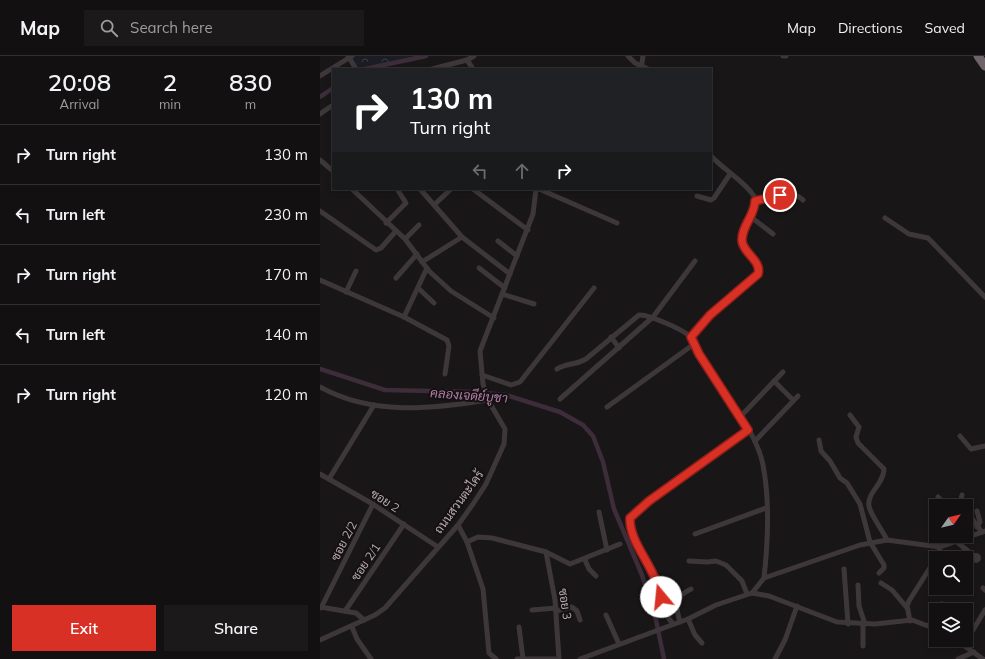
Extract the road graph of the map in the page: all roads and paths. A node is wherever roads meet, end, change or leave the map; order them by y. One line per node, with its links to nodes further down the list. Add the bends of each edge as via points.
1 (474, 56): 8 (street)
2 (628, 56): 10 (street)
3 (643, 56): 10 (street)
4 (783, 56): 5 (street)
5 (786, 56)
6 (978, 56): 9 (highway)
7 (350, 57): 12 (street); 13 (street)
8 (467, 60): 14 (street); 15 (street)
9 (985, 66)
10 (641, 67)
11 (332, 68): 16 (street)
12 (333, 68)
13 (356, 68)
14 (436, 68)
15 (472, 68)
16 (320, 76)
17 (332, 106): 18 (street)
18 (320, 114)
19 (712, 157): 22 (street)
20 (320, 160): 21 (street)
21 (332, 170)
22 (730, 174): 30 (street, via 711,200); 32 (street, via 752,192)
23 (353, 190): 37 (street)
24 (398, 190): 37 (street, via 406,203)
25 (421, 190): 33 (street)
26 (450, 190): 33 (street)
27 (474, 190): 40 (street)
28 (538, 190): 40 (street, ถนนสวนตะไคร้, via 534,214)
29 (540, 190): 38 (street)
30 (697, 196)
31 (803, 200): 32 (street, via 797,196 780,195)
32 (755, 201): 35 (street)
33 (434, 205): 43 (street)
34 (320, 211): 41 (street, via 376,250)
35 (751, 217): 42 (street); 68 (street, via 742,239 743,245 760,270 710,315)
36 (885, 218): 61 (street, via 909,234 928,238)
37 (386, 223): 41 (street)
38 (617, 223)
39 (419, 225): 44 (street)
40 (528, 230): 47 (street, ถนนสวนตะไคร้)
41 (396, 231): 44 (street)
42 (773, 234)
43 (462, 237): 49 (street); 53 (street)
44 (405, 239): 46 (street)
45 (498, 241): 47 (street)
46 (417, 254): 49 (street); 54 (street)
47 (517, 256): 53 (street, ถนนสวนตะไคร้)
48 (695, 261): 65 (street)
49 (422, 262): 50 (street)
50 (428, 268): 56 (street); 66 (street, via 451,291)
51 (479, 268): 57 (street)
52 (356, 271): 59 (street)
53 (510, 274): 57 (street, ถนนสวนตะไคร้)
54 (396, 278)
55 (320, 280): 59 (street)
56 (418, 288): 62 (street); 64 (street)
57 (505, 288): 60 (street, ถนนสวนตะไคร้)
58 (594, 288): 74 (street, via 520,382 511,385)
59 (346, 292): 64 (street)
60 (502, 294): 63 (street); 66 (street, ถนนสวนตะไคร้)
61 (985, 297)
62 (434, 303)
63 (534, 304)
64 (404, 317): 73 (street, via 447,340 450,346)
65 (653, 317): 67 (street, via 639,315); 68 (street); 70 (street)
66 (494, 318): 74 (street, ถนนสวนตะไคร้, via 480,351)
67 (611, 337): 70 (street); 71 (street, via 582,362)
68 (691, 337): 69 (street)
69 (694, 344): 82 (street); 84 (street)
70 (619, 348): 79 (street)
71 (557, 369)
72 (783, 372): 75 (street)
73 (445, 374)
74 (482, 375): 78 (street, ถนนสวนตะไคร้)
75 (774, 381): 80 (street); 84 (street)
76 (320, 387): 81 (street, via 342,398)
77 (798, 396): 80 (street)
78 (487, 397): 81 (street, via 457,405 421,408); 100 (street, ถนนสวนตะไคร้, via 505,429 504,444 486,484)
79 (560, 399)
80 (793, 400): 88 (street)
81 (374, 405): 91 (street)
82 (607, 407)
83 (850, 415): 105 (street, via 859,427 856,436 858,443 884,470 869,506)
84 (740, 417): 85 (street)
85 (748, 430): 88 (street); 140 (street, via 649,501 630,518 633,533 655,578 666,613)
86 (960, 436): 89 (street, via 971,449)
87 (819, 440): 107 (street, via 820,451 830,461 840,478 847,483 860,504)
88 (755, 441): 95 (street, via 763,464)
89 (985, 446)
90 (320, 474): 91 (street, ซอย 2)
91 (329, 479): 94 (street, ซอย 2)
92 (962, 495): 93 (street)
93 (961, 499)
94 (373, 504): 99 (street, ซอย 2); 128 (street, ซอย 2/2)
95 (766, 508): 103 (street); 122 (street)
96 (977, 511): 101 (street, via 980,522)
97 (599, 512): 114 (street)
98 (973, 520): 101 (street)
99 (404, 524): 112 (street, ซอย 2); 133 (street, ซอย 2/1)
100 (458, 525): 106 (street); 112 (street, ถนนสวนตะไคร้)
101 (978, 527): 102 (street)
102 (983, 531): 104 (street)
103 (695, 534)
104 (973, 535)
105 (887, 540): 107 (street); 113 (street)
106 (466, 542): 115 (street, via 478,537 492,538); 154 (street, via 483,589 489,653)
107 (870, 542): 120 (street, via 884,565); 122 (street)
108 (938, 543): 113 (street)
109 (953, 543): 113 (street)
110 (958, 543): 116 (street)
111 (620, 544): 114 (street)
112 (438, 547): 136 (street, ถนนสวนตะไคร้, via 385,608)
113 (938, 547): 129 (street, via 938,554 912,594)
114 (607, 550): 117 (street)
115 (546, 552): 117 (street, via 570,564); 131 (street, ซอย 3)
116 (974, 556)
117 (585, 560): 121 (street)
118 (689, 561): 126 (street, via 716,561 726,565 742,580)
119 (844, 569): 141 (street)
120 (879, 573)
121 (596, 576)
122 (764, 578): 126 (street)
123 (881, 583): 129 (street, via 892,590)
124 (858, 585): 142 (street, via 859,606)
125 (691, 589): 139 (street, via 682,593 678,599 676,611)
126 (750, 593): 127 (street, via 769,596); 135 (street, via 716,605)
127 (797, 606): 141 (street, via 830,620); 160 (street)
128 (321, 607): 133 (street)
129 (908, 609): 138 (street)
130 (532, 610): 131 (street)
131 (556, 610): 137 (street, via 572,606); 158 (street, ซอย 3)
132 (985, 610): 146 (street)
133 (345, 611): 136 (street, via 356,613)
134 (606, 615): 149 (street)
135 (688, 619): 139 (street); 148 (street, via 695,635)
136 (364, 620): 144 (street, ถนนสวนตะไคร้)
137 (580, 620)
138 (910, 621): 142 (street); 143 (street)
139 (680, 622): 140 (street)
140 (673, 624): 149 (street)
141 (848, 624): 142 (street)
142 (864, 624): 150 (street)
143 (929, 625)
144 (352, 626): 147 (street, ถนนสวนตะไคร้); 153 (street, via 357,639)
145 (519, 627): 156 (street)
146 (973, 631)
147 (320, 640)
148 (702, 643)
149 (619, 644): 159 (street)
150 (863, 646)
151 (966, 647): 152 (street)
152 (974, 652): 161 (street); 162 (street)
153 (371, 659)
154 (494, 659)
155 (517, 659): 156 (street)
156 (523, 659): 157 (street)
157 (555, 659)
158 (559, 659)
159 (580, 659)
160 (775, 659)
161 (958, 659)
162 (983, 659)

